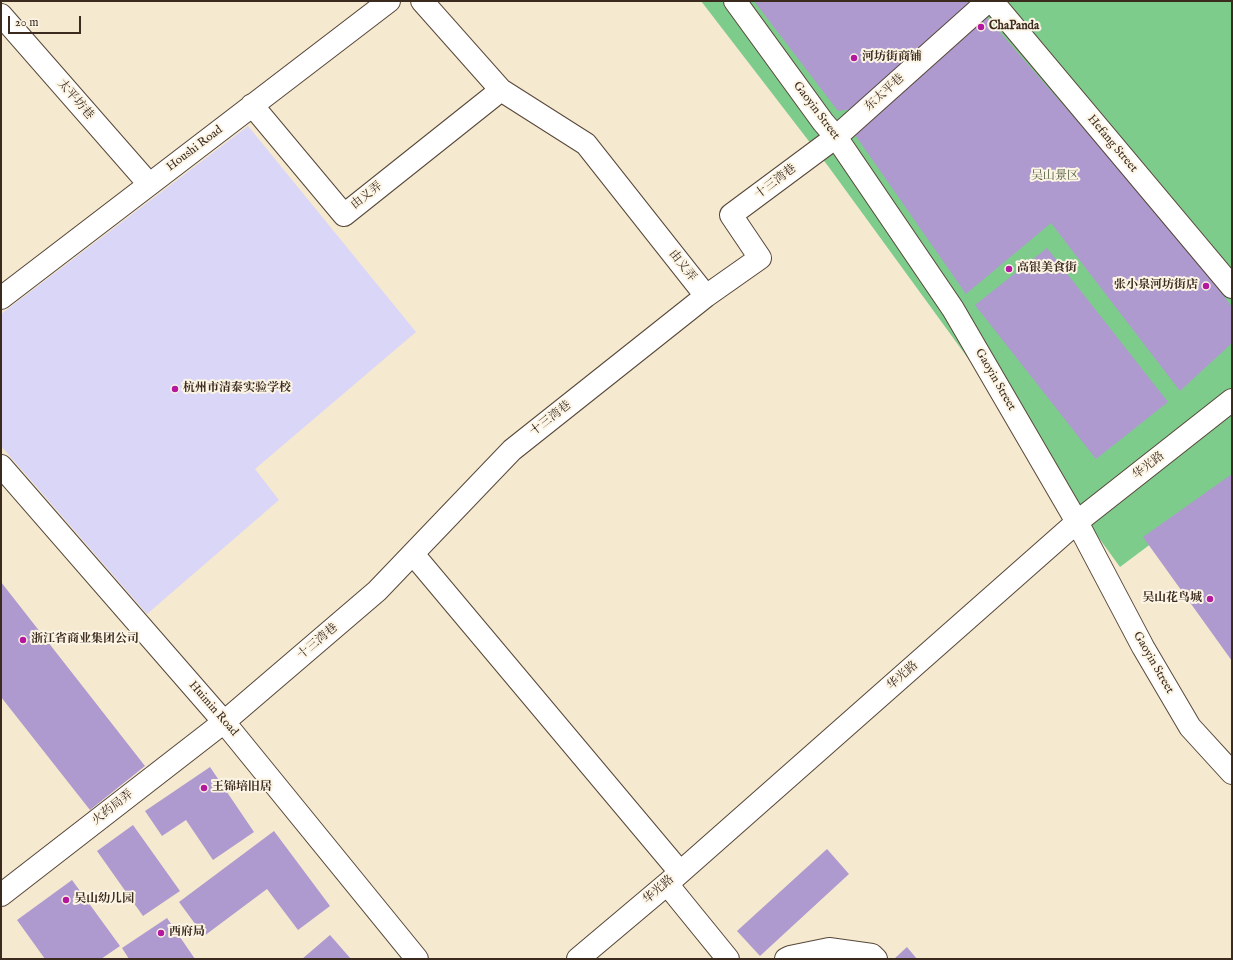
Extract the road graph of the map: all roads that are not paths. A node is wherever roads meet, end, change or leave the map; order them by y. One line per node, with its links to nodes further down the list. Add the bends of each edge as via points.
1 (389, 1): 8 (street, Houshi Road)
2 (422, 1): 7 (street, 由义弄)
3 (735, 1): 9 (street, Gaoyin Street)
4 (988, 1): 9 (street, 东太平巷)
5 (992, 1): 11 (street, Hefang Street)
6 (1, 15): 10 (street, 太平坊巷)
7 (501, 90): 8 (street, 由义弄, via 344,215); 12 (street, 由义弄, via 586,144)
8 (252, 105): 10 (street, Houshi Road)
9 (836, 137): 12 (street, 十三湾巷, via 731,215 760,258); 16 (street, Gaoyin Street, via 953,309)
10 (149, 184): 13 (street, Houshi Road)
11 (1232, 287)
12 (706, 296): 17 (street, 十三湾巷, via 512,450)
13 (1, 298)
14 (1232, 400): 16 (street, 华光路)
15 (1, 466): 18 (street, Huimin Road)
16 (1077, 522): 19 (street, Gaoyin Street, via 1143,647 1190,727); 20 (street, 华光路)
17 (413, 554): 18 (street, 十三湾巷, via 377,591); 20 (street)
18 (224, 722): 21 (street, 火药局弄); 22 (street, Huimin Road)
19 (1232, 774)
20 (674, 878): 23 (street, 华光路); 24 (street)
21 (1, 894)
22 (416, 959)
23 (578, 959)
24 (728, 959)
25 (786, 959): 26 (street, via 790,956 829,949 872,955)
26 (876, 959)

